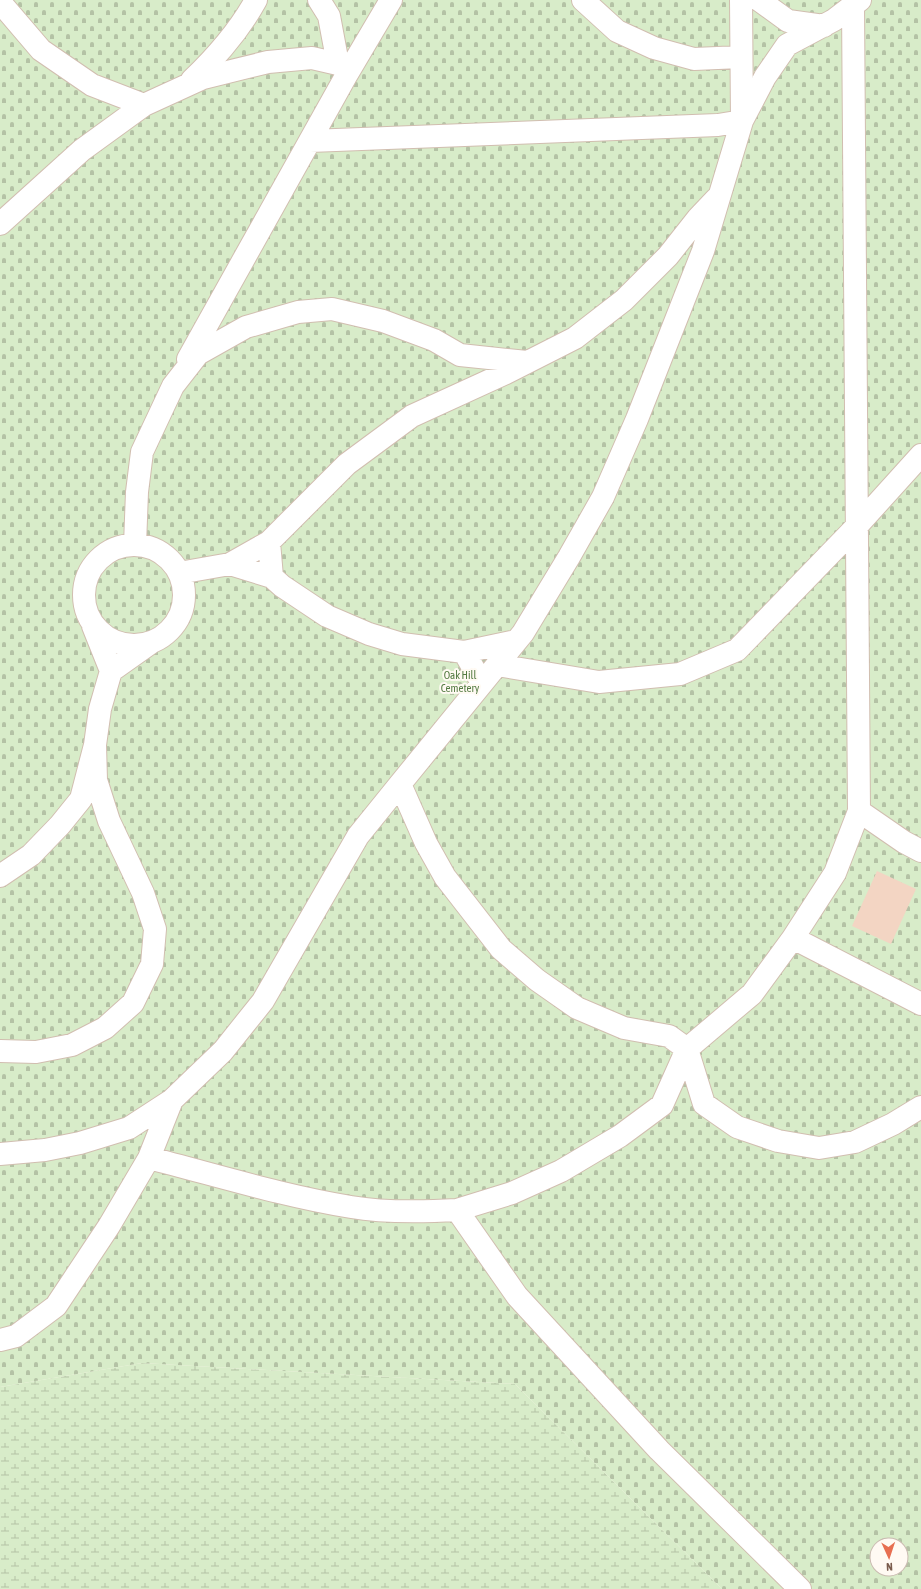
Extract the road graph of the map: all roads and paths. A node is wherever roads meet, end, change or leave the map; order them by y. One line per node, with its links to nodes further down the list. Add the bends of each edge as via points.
1 (256, 0): 12 (lane, via 218,55)
2 (319, 0): 11 (lane, via 329,16)
3 (391, 0): 11 (lane)
4 (583, 0): 10 (lane, via 617,32 654,48 694,59)
5 (741, 0): 10 (lane)
6 (759, 0): 9 (lane, via 788,21)
7 (0, 2): 13 (lane, via 41,50 92,85)
8 (856, 3): 9 (lane); 21 (lane)
9 (824, 26): 14 (lane, via 787,45 765,77)
10 (741, 56): 14 (lane)
11 (344, 67): 12 (lane, via 312,58 268,62 203,78); 15 (lane)
12 (188, 85): 13 (lane)
13 (144, 105): 17 (lane, via 82,150)
14 (742, 121): 15 (lane, via 718,125); 16 (lane)
15 (310, 141): 19 (lane)
16 (721, 193): 18 (lane, via 668,256 624,300 576,338); 28 (lane, via 703,251 603,497)
17 (0, 224)
18 (528, 362): 19 (lane, via 460,356 434,340 383,321 332,309 298,312 246,327 198,354); 22 (lane, via 412,416 347,464)
19 (173, 386): 23 (lane, via 142,452)
20 (921, 455): 21 (lane)
21 (857, 526): 31 (lane, via 737,650 680,674 599,682); 36 (lane)
22 (269, 542): 24 (lane); 26 (lane)
23 (135, 545): 25 (lane, via 157,550 170,560); 27 (lane, via 110,550 98,560 88,574 84,590 85,608)
24 (230, 564): 25 (lane); 26 (lane)
25 (180, 573): 29 (lane, via 184,605 178,620 168,632)
26 (272, 577): 30 (lane, via 328,616 369,634 402,644)
27 (92, 623): 29 (lane, via 104,636 119,643 136,645); 32 (lane)
28 (516, 641): 30 (lane); 31 (lane)
29 (153, 642): 32 (lane)
30 (464, 652): 33 (lane)
31 (497, 665): 33 (lane)
32 (111, 671): 34 (lane, via 100,709)
33 (482, 683): 35 (lane)
34 (95, 745): 38 (lane, via 80,799 60,826 31,855); 42 (lane, via 96,780 109,821 143,893 155,929 152,964 133,1003 105,1028 72,1045 36,1052)
35 (400, 784): 41 (lane, via 426,843 445,877 501,949 537,980 577,1008 624,1028 669,1036); 43 (lane, via 358,836 263,1001 224,1051)
36 (859, 811): 37 (lane); 39 (lane, via 835,873)
37 (921, 851)
38 (0, 876)
39 (793, 938): 40 (lane); 41 (lane, via 752,994)
40 (921, 1004)
41 (687, 1049): 44 (lane, via 704,1104 737,1127 778,1141 819,1148 855,1142); 47 (lane, via 662,1105 620,1136 561,1171 512,1193)
42 (0, 1051)
43 (172, 1100): 45 (lane, via 129,1128 80,1144); 46 (lane)
44 (921, 1107)
45 (0, 1154)
46 (149, 1158): 47 (lane, via 282,1193 352,1208 414,1212); 48 (lane, via 109,1226 56,1306 16,1336)
47 (457, 1210): 49 (lane, via 517,1296 659,1450)
48 (0, 1340)
49 (800, 1589)

